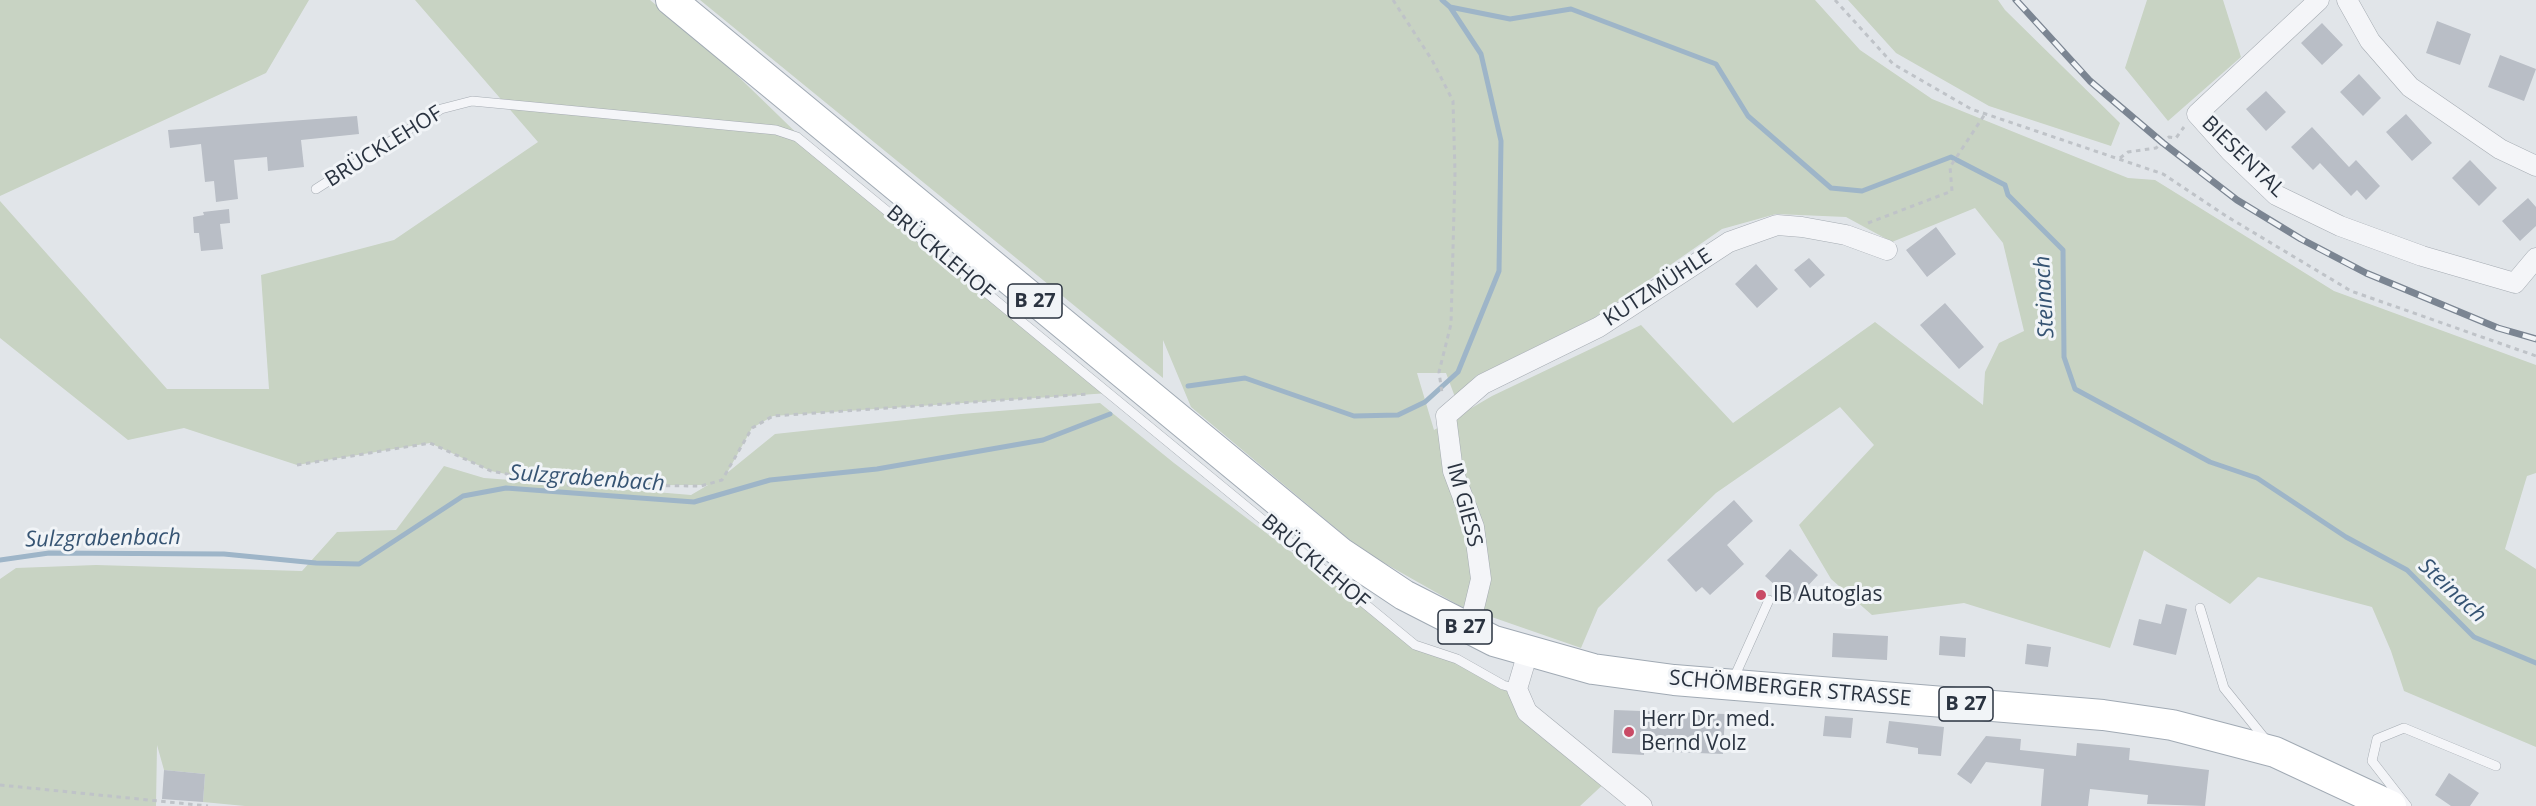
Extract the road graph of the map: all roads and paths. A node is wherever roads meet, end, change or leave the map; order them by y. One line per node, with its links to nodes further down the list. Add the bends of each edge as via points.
1 (671, 0): 21 (main road, SCHÖMBERGER STRASSE / B 27, via 1341,553 1404,595)
2 (1393, 0): 15 (path, via 1453,101 1451,324)
3 (1835, 0): 6 (path, via 1893,64)
4 (2319, 0): 7 (street, BIESENTAL)
5 (2347, 0): 9 (street, via 2370,41 2410,87 2500,149)
6 (1985, 114): 8 (path); 11 (path, via 1950,167 1952,191)
7 (2197, 114): 8 (path, via 2176,138 2169,137 2156,148 2128,152); 13 (street, BIESENTAL, via 2276,195 2340,226 2422,256 2516,283)
8 (2120, 158): 14 (path, via 2163,174 2351,291)
9 (2536, 166)
10 (316, 189): 16 (lane, BRÜCKLEHOF, via 441,109 472,101 776,130 797,137 812,148)
11 (1840, 234): 12 (street, KUTZMÜHLE); 17 (street, KUTZMÜHLE, via 1776,225 1730,242 1599,327 1483,384)
12 (1887, 250)
13 (2536, 258)
14 (2536, 356)
15 (1439, 372)
16 (1109, 393): 18 (path, via 773,416 752,428 722,480 701,486 564,485 491,471 430,443); 24 (lane, BRÜCKLEHOF, via 1414,645 1456,659)
17 (1446, 416): 21 (street, IM GIESS, via 1453,471 1474,527 1481,579)
18 (297, 465)
19 (1769, 600): 23 (lane)
20 (2200, 608): 25 (lane, via 2224,688)
21 (1469, 629): 22 (main road, SCHÖMBERGER STRASSE / B 27)
22 (1528, 652): 23 (main road, SCHÖMBERGER STRASSE / B 27, via 1593,669); 24 (street)
23 (1731, 684): 25 (main road, SCHÖMBERGER STRASSE / B 27, via 2103,715 2172,725)
24 (1517, 689): 29 (street, via 1527,712)
25 (2275, 752): 30 (main road, SCHÖMBERGER STRASSE / B 27)
26 (2496, 766): 31 (lane, via 2404,729 2377,739 2372,761)
27 (0, 785): 28 (path)
28 (208, 806)
29 (1642, 806)
30 (2391, 806)
31 (2407, 806)

